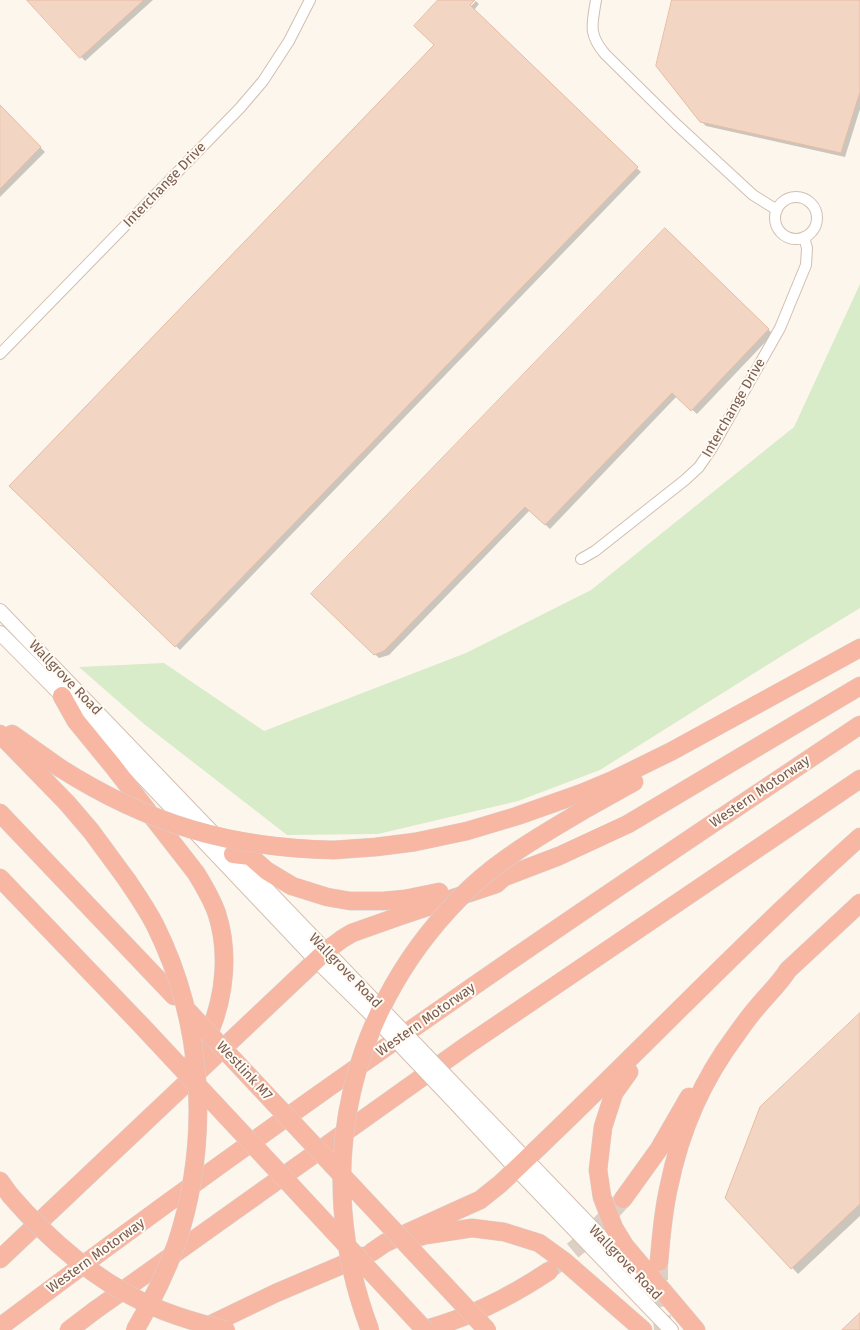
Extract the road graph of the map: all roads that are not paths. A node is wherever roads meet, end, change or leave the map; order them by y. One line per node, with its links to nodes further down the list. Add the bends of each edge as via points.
1 (310, 0): 5 (street, Interchange Drive, via 264,81)
2 (596, 0): 3 (street, via 592,29 596,44 753,195)
3 (777, 210): 4 (street, via 776,226 783,235 793,239); 4 (street, via 784,201 806,200 816,214 815,225)
4 (804, 237): 6 (street, Interchange Drive, via 806,265 780,328 699,467)
5 (0, 354)
6 (581, 560)
7 (0, 610): 19 (main road, Wallgrove Road)
8 (0, 633): 12 (main road, Wallgrove Road)
9 (860, 648): 13 (highway, bridge, via 672,751 582,793 467,831 376,847 292,848 212,836 172,824 97,790)
10 (860, 658): 39 (highway, bridge, via 525,845 471,887 413,954 374,1023 348,1106 343,1147 343,1217 349,1260)
11 (860, 686): 20 (highway, via 628,824)
12 (62, 696): 23 (main road, Wallgrove Road); 26 (highway, via 76,721 196,873 221,927 224,953 220,998 210,1031 187,1070)
13 (0, 725)
14 (860, 726): 34 (highway, Western Motorway, via 447,1004 211,1171)
15 (0, 734): 36 (highway, bridge, via 67,803 127,880 168,955 186,1013 193,1044 198,1103 196,1158 176,1245)
16 (860, 779): 35 (highway, via 466,1046)
17 (0, 814): 41 (highway, Westlink M7, bridge)
18 (860, 837): 25 (highway, via 744,945)
19 (234, 854): 20 (highway, via 250,856 292,886 350,901 405,899 496,876); 23 (main road, Wallgrove Road)
20 (504, 877): 23 (highway, via 496,884 352,933)
21 (0, 878): 40 (highway, bridge)
22 (860, 903): 24 (highway)
23 (321, 956): 26 (highway); 27 (main road, Wallgrove Road, bridge)
24 (788, 970): 29 (highway, via 779,973 729,1033 659,1148); 32 (highway, via 735,1036 708,1077 694,1108 669,1186)
25 (632, 1057): 27 (highway); 45 (highway, via 630,1070 614,1093 602,1127 598,1170 602,1197 625,1246)
26 (181, 1089): 31 (highway)
27 (522, 1164): 30 (highway, via 480,1200); 43 (main road, Wallgrove Road); 44 (main road, Wallgrove Road)
28 (0, 1181): 38 (highway, bridge, via 29,1217 75,1260 144,1303)
29 (623, 1199)
30 (372, 1252): 37 (highway); 42 (highway, via 426,1235 472,1228 504,1232 539,1243)
31 (0, 1259)
32 (659, 1262)
33 (549, 1271): 40 (highway, via 483,1309)
34 (0, 1327)
35 (69, 1330)
36 (135, 1330)
37 (198, 1330)
38 (226, 1330)
39 (370, 1330)
40 (424, 1330)
41 (487, 1330)
42 (643, 1330)
43 (672, 1330)
44 (690, 1330)
45 (696, 1330)

